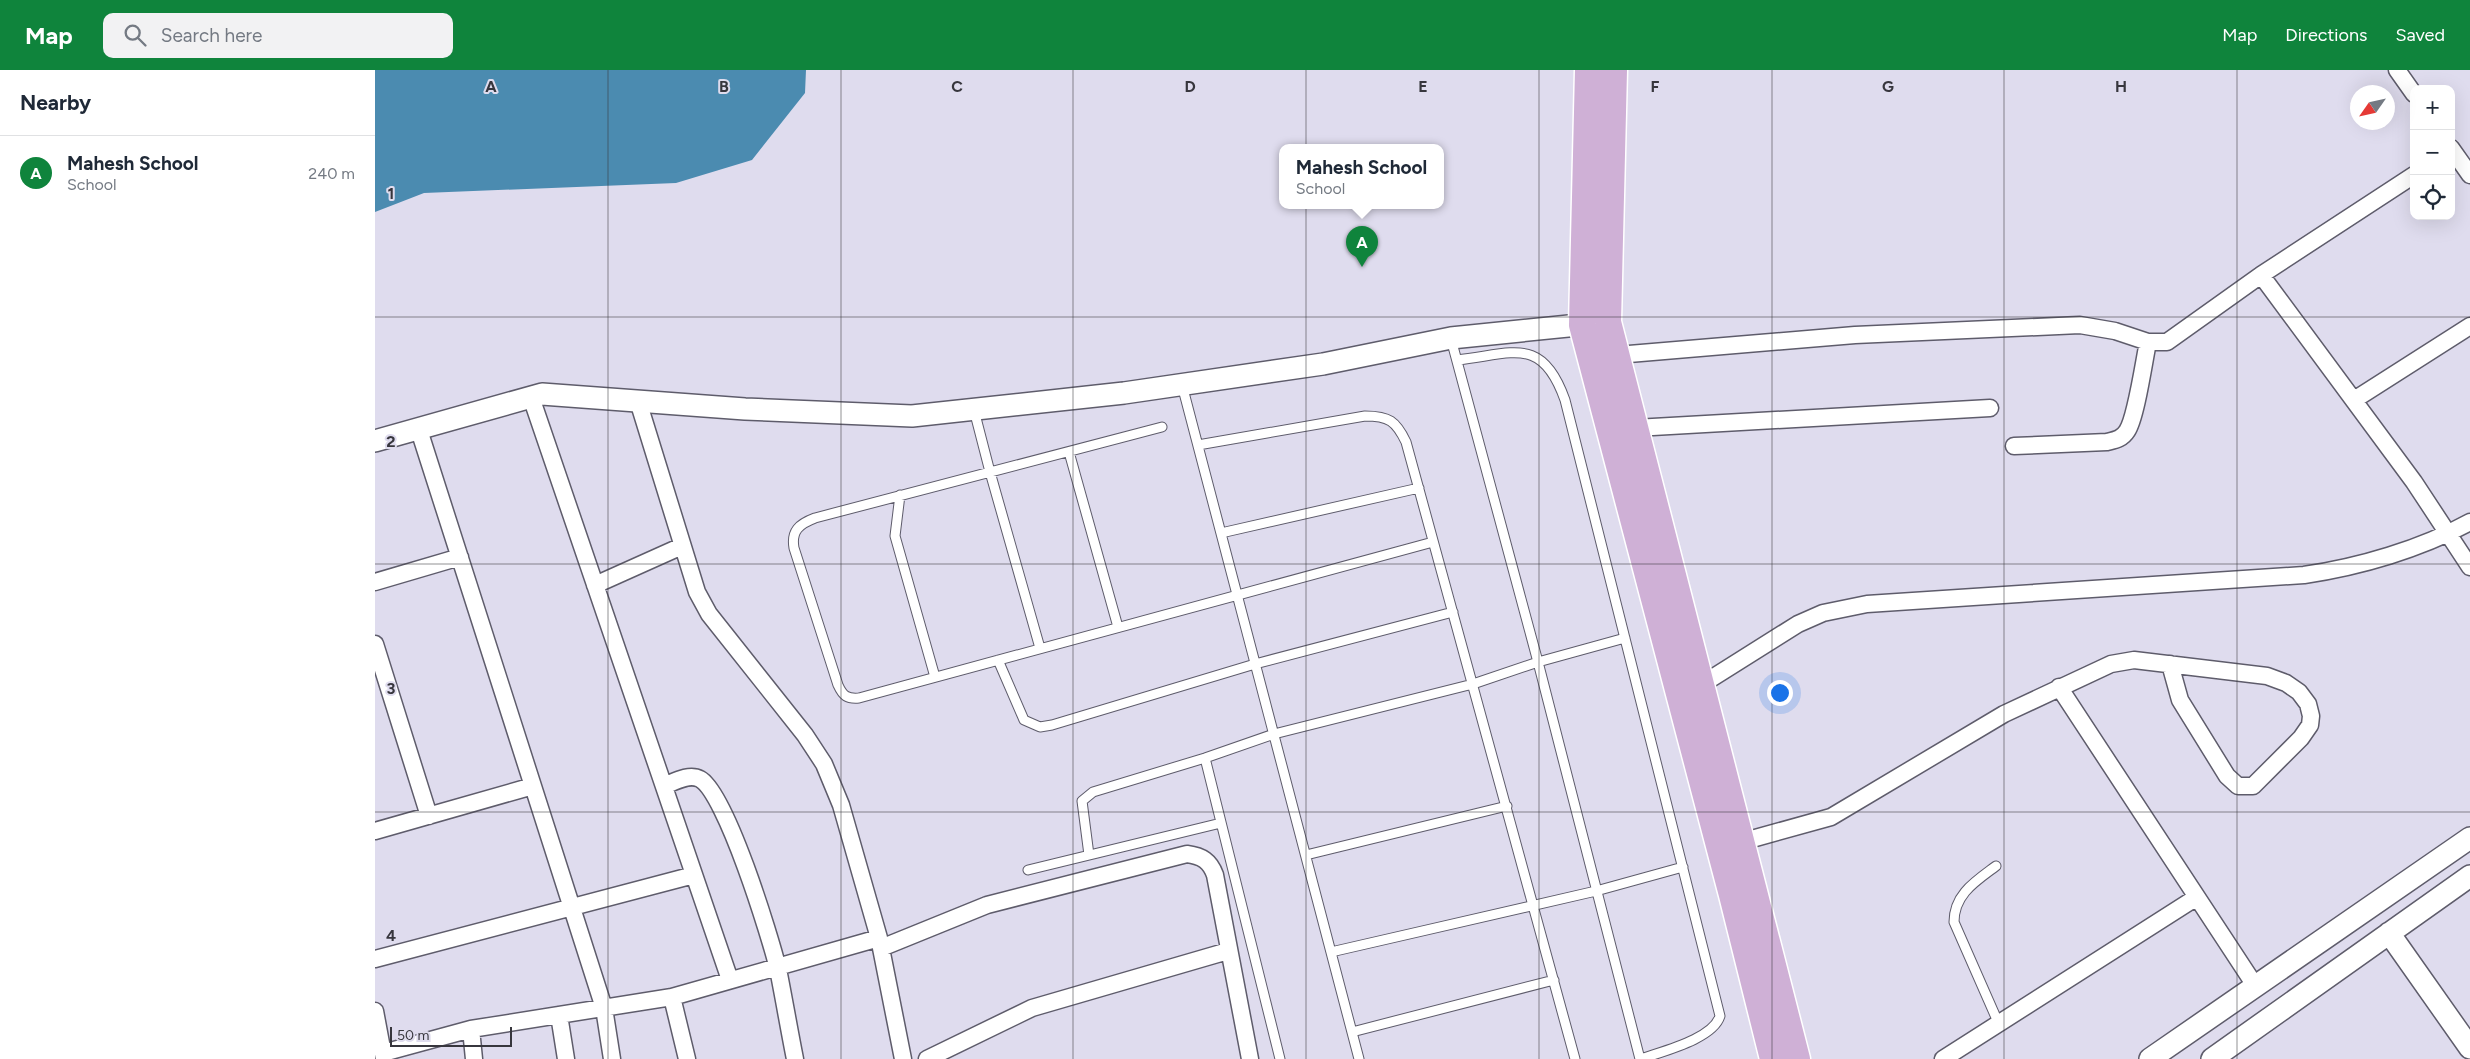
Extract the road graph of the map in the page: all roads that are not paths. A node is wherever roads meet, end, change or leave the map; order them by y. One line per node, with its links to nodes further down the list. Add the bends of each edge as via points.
1 (1588, 70): 10 (main road)
2 (1614, 70): 9 (main road)
3 (2397, 70): 4 (street)
4 (2410, 88)
5 (2457, 152): 6 (street)
6 (2470, 175)
7 (2410, 178): 8 (street)
8 (2261, 275): 13 (street, via 2179,335 2167,342); 18 (street)
9 (1608, 322): 10 (street); 14 (main road)
10 (1582, 325): 12 (street); 106 (main road)
11 (2470, 326): 18 (street)
12 (1451, 338): 15 (lane); 16 (street, via 1323,364)
13 (2147, 342): 14 (street, via 2115,331 2080,325 1855,335); 27 (street, via 2132,420 2123,436 2107,442)
14 (1617, 355): 23 (main road)
15 (1457, 360): 44 (lane, via 1534,354 1547,363 1557,378); 48 (lane)
16 (1182, 385): 21 (street); 26 (lane)
17 (531, 397): 19 (street, via 542,394); 24 (street); 40 (street)
18 (2354, 400): 34 (street)
19 (638, 401): 21 (street, via 912,416); 36 (street)
20 (1990, 408): 23 (street)
21 (974, 410): 29 (lane)
22 (1163, 427): 28 (lane)
23 (1635, 428): 53 (main road)
24 (419, 430): 25 (street); 37 (street)
25 (375, 442)
26 (1198, 445): 30 (lane, via 1379,416 1399,428); 33 (lane)
27 (2014, 446)
28 (1069, 452): 29 (lane); 43 (lane)
29 (990, 472): 31 (lane); 46 (lane)
30 (1419, 488): 33 (lane); 35 (lane)
31 (900, 496): 51 (lane, via 895,536); 51 (lane, via 806,521 792,538 838,685 845,696 859,698)
32 (2470, 522): 34 (street)
33 (1221, 533): 41 (lane)
34 (2450, 533): 38 (street); 53 (street, via 2348,568 2303,575 1840,608 1799,624)
35 (1433, 542): 41 (lane); 42 (lane)
36 (682, 546): 40 (street); 77 (street, via 697,592 709,614 805,735 824,764 841,805)
37 (460, 557): 39 (street); 57 (street)
38 (2470, 567)
39 (375, 582)
40 (595, 585): 58 (street)
41 (1237, 594): 43 (lane); 49 (lane)
42 (1453, 612): 49 (lane); 52 (lane)
43 (1118, 627): 46 (lane)
44 (1625, 638): 48 (lane); 67 (lane)
45 (375, 644): 60 (street)
46 (1040, 648): 47 (lane)
47 (998, 660): 49 (lane, via 1024,720 1040,727); 51 (lane)
48 (1537, 662): 52 (lane); 72 (lane)
49 (1255, 664): 55 (lane)
50 (2170, 664): 50 (street, via 2267,676 2286,683 2308,704 2309,725 2263,778 2253,786 2238,786 2227,776 2183,706); 54 (street, via 2134,660 2117,662)
51 (935, 677)
52 (1473, 684): 55 (lane); 59 (lane)
53 (1701, 685): 64 (main road)
54 (2059, 687): 64 (street, via 2004,714 1831,817); 73 (street)
55 (1274, 734): 56 (lane); 65 (lane)
56 (1205, 758): 61 (lane); 66 (lane, via 1086,796 1081,807)
57 (533, 786): 60 (street); 75 (street)
58 (664, 786): 70 (street); 81 (street, via 695,777 711,790 725,815 753,888)
59 (1507, 806): 65 (lane); 74 (lane)
60 (429, 816): 62 (street)
61 (1221, 824): 66 (lane); 102 (lane)
62 (375, 831)
63 (2470, 838): 84 (street)
64 (1741, 842): 107 (main road)
65 (1306, 855): 79 (lane)
66 (1089, 856): 69 (lane)
67 (1683, 866): 72 (lane); 105 (lane, via 1720,1016 1717,1024 1700,1036)
68 (1996, 866): 89 (lane, via 1963,893 1954,912 1954,922)
69 (1029, 870)
70 (694, 875): 75 (street); 82 (street)
71 (2470, 876): 76 (street)
72 (1596, 891): 74 (lane); 105 (lane)
73 (2197, 897): 84 (street); 89 (street)
74 (1534, 904): 79 (lane); 83 (lane)
75 (572, 907): 80 (street); 86 (street)
76 (2389, 933): 92 (street); 110 (street)
77 (880, 943): 78 (street, via 987,905 1187,854 1203,857 1212,866); 81 (street); 99 (street)
78 (1228, 951): 100 (street, via 1032,1008); 101 (street)
79 (1331, 952): 91 (lane)
80 (375, 959)
81 (777, 967): 82 (street); 98 (street)
82 (730, 980): 85 (street)
83 (1554, 980): 91 (lane); 104 (lane)
84 (2256, 987): 109 (street)
85 (672, 997): 86 (street); 97 (street)
86 (604, 1008): 88 (street); 96 (street)
87 (375, 1011): 93 (street)
88 (559, 1015): 90 (street); 95 (street)
89 (1998, 1022): 108 (street)
90 (471, 1029): 93 (street); 94 (street)
91 (1352, 1032): 103 (lane)
92 (2470, 1048)
93 (383, 1056)
94 (474, 1059)
95 (566, 1059)
96 (611, 1059)
97 (687, 1059)
98 (795, 1059)
99 (903, 1059)
100 (927, 1059)
101 (1250, 1059)
102 (1280, 1059)
103 (1359, 1059)
104 (1575, 1059)
105 (1640, 1059)
106 (1773, 1059)
107 (1797, 1059)
108 (1943, 1059)
109 (2150, 1059)
110 (2212, 1059)

